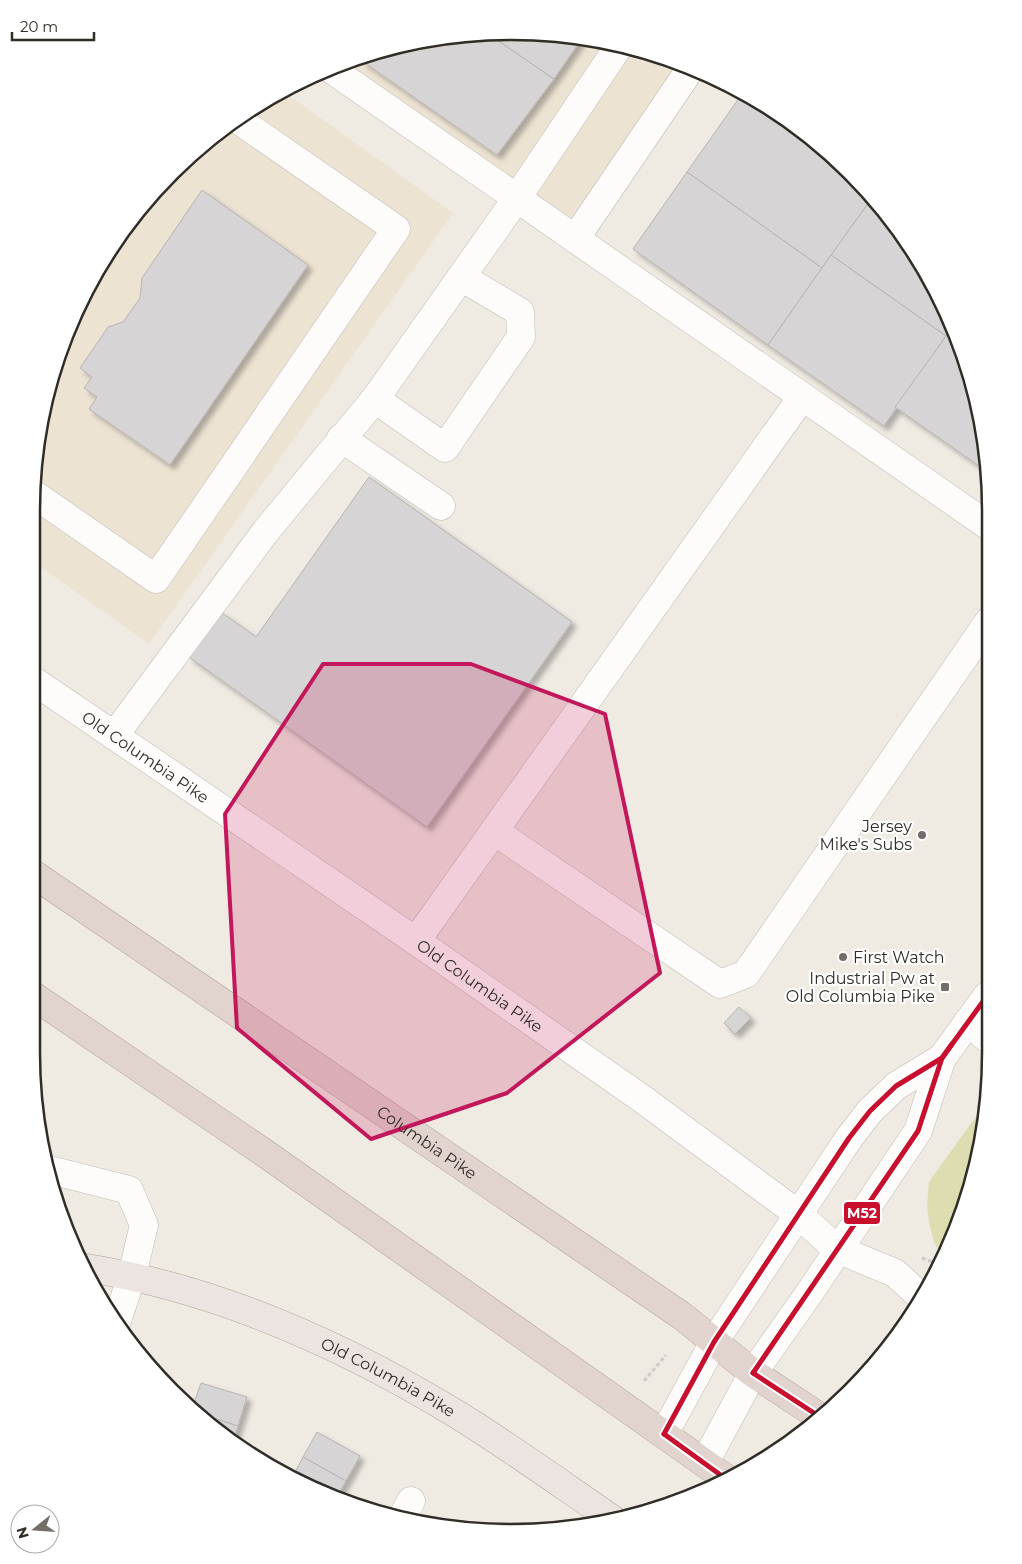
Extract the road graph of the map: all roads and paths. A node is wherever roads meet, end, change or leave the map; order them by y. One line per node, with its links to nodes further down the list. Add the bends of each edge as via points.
1 (615, 52): 5 (street)
2 (338, 74): 5 (street)
3 (687, 74): 6 (street)
4 (243, 123): 11 (street, via 396,228 156,579)
5 (517, 198): 6 (street); 7 (street)
6 (575, 239): 8 (street)
7 (461, 277): 9 (street); 9 (street, via 520,312 522,337 445,448)
8 (802, 397): 13 (street); 17 (street)
9 (375, 399): 10 (street)
10 (341, 438): 12 (street); 16 (street, via 266,531)
11 (40, 499)
12 (441, 506)
13 (982, 521)
14 (982, 631): 17 (street, via 746,974 720,984)
15 (40, 685): 16 (street, Old Columbia Pike)
16 (114, 736): 19 (street, Old Columbia Pike)
17 (494, 831): 19 (street)
18 (40, 878): 33 (highway, Columbia Pike, via 682,1316)
19 (416, 940): 25 (street, Old Columbia Pike, via 641,1098)
20 (40, 1000): 38 (highway, via 266,1154)
21 (982, 1013): 22 (street)
22 (977, 1030): 23 (street)
23 (942, 1058): 25 (street, via 896,1086 870,1111); 26 (street, via 918,1131)
24 (55, 1171): 30 (street, via 129,1190 144,1225)
25 (798, 1214): 26 (street, Old Columbia Pike); 33 (street)
26 (837, 1249): 31 (street, Old Columbia Pike, via 895,1273); 35 (street)
27 (922, 1258): 28 (path)
28 (933, 1262)
29 (93, 1269): 30 (main road, Old Columbia Pike)
30 (132, 1275): 32 (street); 41 (main road, Old Columbia Pike, via 233,1305 363,1361 458,1415)
31 (917, 1293)
32 (119, 1315)
33 (714, 1342): 35 (highway, Columbia Pike); 38 (street)
34 (666, 1355): 36 (path)
35 (753, 1373): 37 (highway, Columbia Pike); 39 (street)
36 (644, 1381)
37 (814, 1414)
38 (664, 1434): 39 (highway)
39 (705, 1462): 40 (highway)
40 (721, 1474)
41 (605, 1514)

